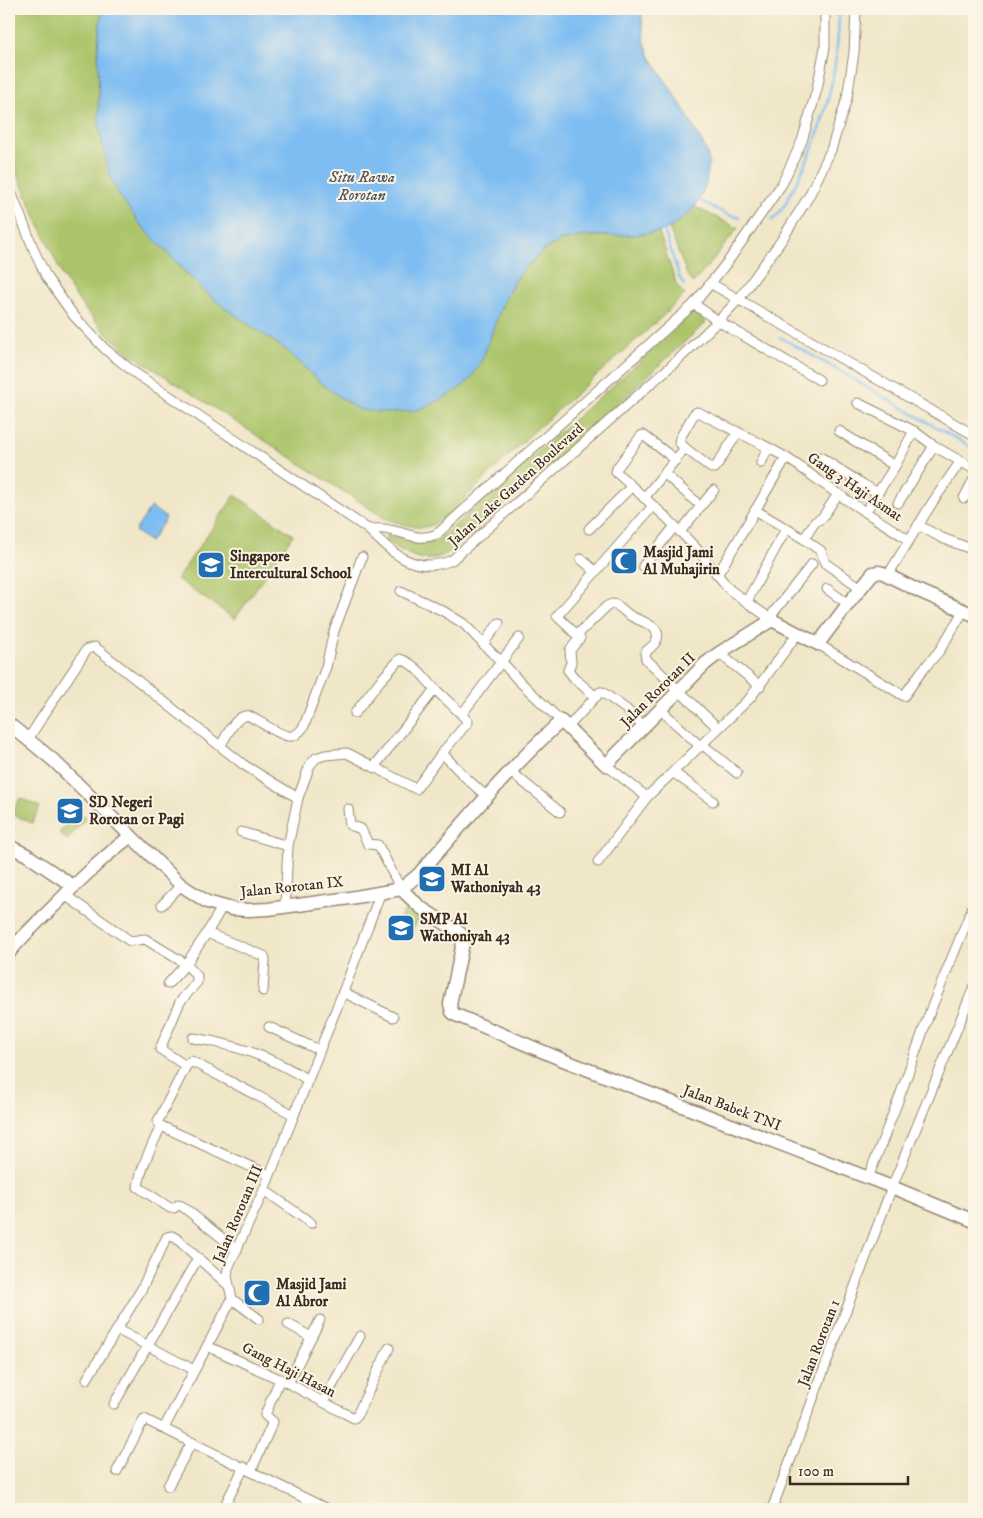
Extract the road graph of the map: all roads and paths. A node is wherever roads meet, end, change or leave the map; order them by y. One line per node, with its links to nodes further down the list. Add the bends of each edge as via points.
1 (825, 9): 5 (street, Jalan Lake Garden Boulevard, via 824,47 817,89 802,140 782,184)
2 (856, 9): 6 (street, Jalan Lake Garden Boulevard, via 847,98 831,150 791,226)
3 (9, 187): 4 (street)
4 (11, 199): 39 (street, via 48,278 74,316 105,349 135,373)
5 (710, 283): 6 (street); 7 (street, Jalan Lake Garden Boulevard)
6 (739, 299): 8 (street, Jalan Lake Garden Boulevard); 14 (street)
7 (694, 304): 8 (street); 39 (street, Jalan Lake Garden Boulevard, via 437,534 417,538 388,529)
8 (718, 321): 9 (street); 39 (street, Jalan Lake Garden Boulevard, via 452,560 436,565 409,561 381,542)
9 (818, 380)
10 (858, 403): 12 (street)
11 (839, 431): 23 (street)
12 (914, 431): 15 (street); 23 (street)
13 (738, 432): 16 (street, via 715,468); 16 (street, Gang 3 Haji Asmat, via 697,412 680,438 680,444); 17 (street, Gang 3 Haji Asmat)
14 (974, 435)
15 (934, 446): 21 (street); 34 (street)
16 (685, 448): 20 (street)
17 (768, 448): 19 (street, Gang 3 Haji Asmat); 22 (street)
18 (820, 456): 29 (street)
19 (786, 458): 30 (street, Gang 3 Haji Asmat); 36 (street, Gang 3 Haji Asmat)
20 (676, 460): 25 (street); 27 (street, via 646,436 641,436 616,470)
21 (960, 462): 24 (street); 38 (street, Gang 3 Haji Asmat)
22 (761, 463)
23 (895, 466): 29 (street)
24 (974, 469)
25 (665, 474): 31 (street); 33 (street)
26 (974, 479): 32 (street)
27 (632, 487): 31 (street); 40 (street)
28 (714, 490): 41 (street)
29 (878, 493): 37 (street)
30 (838, 494): 37 (street, Gang 3 Haji Asmat); 43 (street)
31 (644, 498): 35 (street)
32 (964, 498)
33 (695, 501)
34 (898, 503)
35 (653, 506): 41 (street); 50 (street)
36 (755, 510): 42 (street); 51 (street, Gang 3 Haji Asmat)
37 (866, 511): 44 (street, Gang 3 Haji Asmat)
38 (918, 525): 44 (street, Gang 3 Haji Asmat); 45 (street)
39 (368, 528)
40 (589, 529)
41 (678, 529): 49 (street); 51 (street)
42 (786, 529): 43 (street); 56 (street)
43 (804, 539): 53 (street, via 821,552 825,564)
44 (909, 540): 52 (street, Gang 3 Haji Asmat)
45 (974, 550)
46 (362, 557): 80 (street, via 301,731 287,736 244,715)
47 (581, 559): 50 (street)
48 (812, 564): 59 (street)
49 (643, 566)
50 (595, 571): 62 (street, via 557,616)
51 (717, 575): 56 (street, via 730,590)
52 (888, 575): 53 (street, via 873,573); 58 (street)
53 (860, 588): 57 (street)
54 (828, 589): 57 (street)
55 (401, 591): 64 (street, via 464,624)
56 (747, 601): 59 (street)
57 (848, 604): 65 (street)
58 (969, 612): 65 (street, via 904,696)
59 (772, 620): 61 (street); 66 (street, Jalan Rorotan II)
60 (498, 623): 64 (street)
61 (798, 633): 65 (street); 68 (street)
62 (578, 635): 70 (street, via 607,606 620,606 631,616 649,624 657,634 656,641 645,655 648,662); 71 (street, via 580,638 570,650 572,662 568,670 575,679)
63 (519, 638): 67 (street)
64 (483, 644): 67 (street)
65 (818, 644)
66 (719, 653): 68 (street); 70 (street, Jalan Rorotan II)
67 (502, 661): 74 (street); 76 (street)
68 (760, 686): 78 (street)
69 (435, 689): 73 (street, via 425,677 400,659); 74 (street); 84 (street)
70 (679, 691): 72 (street, Jalan Rorotan II); 78 (street)
71 (599, 695): 76 (street); 77 (street, via 626,709)
72 (662, 710): 77 (street, Jalan Rorotan II); 81 (street)
73 (355, 713)
74 (462, 714): 82 (street, via 468,723)
75 (9, 724): 79 (street, Jalan Rorotan IX)
76 (564, 725): 83 (street); 85 (street, via 543,736)
77 (644, 728): 83 (street, Jalan Rorotan II)
78 (718, 728): 81 (street)
79 (28, 739): 80 (street, via 87,649 95,647); 95 (street, Jalan Rorotan IX)
80 (221, 744): 90 (street, via 244,764)
81 (702, 746): 86 (street); 87 (street)
82 (442, 753): 84 (street, via 416,789); 88 (street)
83 (606, 765): 89 (street)
84 (374, 767): 90 (street, via 347,753 316,758 310,765)
85 (510, 771): 88 (street); 93 (street)
86 (674, 773): 89 (street); 91 (street)
87 (737, 773)
88 (487, 797): 100 (street, via 418,875)
89 (648, 797): 98 (street)
90 (298, 798): 97 (street)
91 (713, 801)
92 (348, 809): 100 (street, via 351,826 361,829 368,844 378,845)
93 (560, 812)
94 (241, 832): 97 (street)
95 (132, 836): 99 (street, Jalan Rorotan IX); 101 (street, via 114,848)
96 (9, 846): 101 (street, via 27,855)
97 (288, 846): 106 (street)
98 (598, 862)
99 (181, 885): 104 (street); 105 (street, Jalan Rorotan IX, via 197,897)
100 (401, 888): 102 (street, Jalan Rorotan IX); 123 (street, Jalan Babek TNI, via 420,907 462,936 450,1004 456,1015)
101 (69, 891): 108 (street); 109 (street, via 130,941 145,939)
102 (381, 892): 106 (street, Jalan Rorotan IX); 113 (street, Jalan Rorotan III)
103 (974, 904): 123 (street)
104 (162, 905)
105 (222, 907): 106 (street, Jalan Rorotan IX, via 249,910); 107 (street)
106 (285, 907)
107 (207, 933): 109 (street); 112 (street, via 264,956)
108 (9, 954)
109 (186, 964): 110 (street); 118 (street, via 198,980 180,1002 160,1049)
110 (168, 984)
111 (974, 987): 124 (street, Jalan Rorotan 1)
112 (263, 991)
113 (343, 992): 114 (street); 117 (street, Jalan Rorotan III)
114 (393, 1017)
115 (269, 1027): 117 (street)
116 (193, 1038): 119 (street, via 262,1057)
117 (320, 1050): 119 (street, Jalan Rorotan III)
118 (186, 1066): 120 (street, via 193,1061); 121 (street, via 158,1121)
119 (308, 1080): 120 (street, Jalan Rorotan III)
120 (294, 1115): 122 (street, Jalan Rorotan III)
121 (161, 1126): 122 (street); 128 (street, via 143,1164 138,1187 170,1208 182,1206)
122 (270, 1176): 125 (street, Jalan Rorotan III)
123 (870, 1179): 124 (street, Jalan Babek TNI)
124 (890, 1187): 126 (street, Jalan Babek TNI); 153 (street, Jalan Rorotan 1)
125 (264, 1190): 127 (street); 128 (street, Jalan Rorotan III)
126 (974, 1221)
127 (311, 1224)
128 (237, 1250): 130 (street, Jalan Rorotan III, via 228,1268)
129 (198, 1258): 130 (street); 135 (street, via 177,1239 167,1237); 138 (street)
130 (230, 1287): 131 (street, Jalan Rorotan III)
131 (232, 1299): 132 (street); 139 (street)
132 (259, 1319)
133 (320, 1320): 137 (street)
134 (288, 1324): 137 (street)
135 (118, 1330): 138 (street); 142 (street)
136 (360, 1336): 144 (street)
137 (311, 1337): 143 (street)
138 (147, 1346): 141 (street); 145 (street)
139 (207, 1346): 141 (street); 143 (street, Gang Haji Hasan)
140 (389, 1348): 144 (street, Gang Haji Hasan, via 354,1418)
141 (194, 1370): 146 (street)
142 (87, 1378)
143 (284, 1381): 144 (street, Gang Haji Hasan); 148 (street, via 265,1415 274,1422)
144 (323, 1402)
145 (114, 1404)
146 (164, 1428): 147 (street); 149 (street, via 142,1420)
147 (192, 1442): 148 (street); 150 (street)
148 (247, 1469): 151 (street); 152 (street)
149 (117, 1471)
150 (168, 1486)
151 (223, 1509)
152 (327, 1509)
153 (772, 1509)

